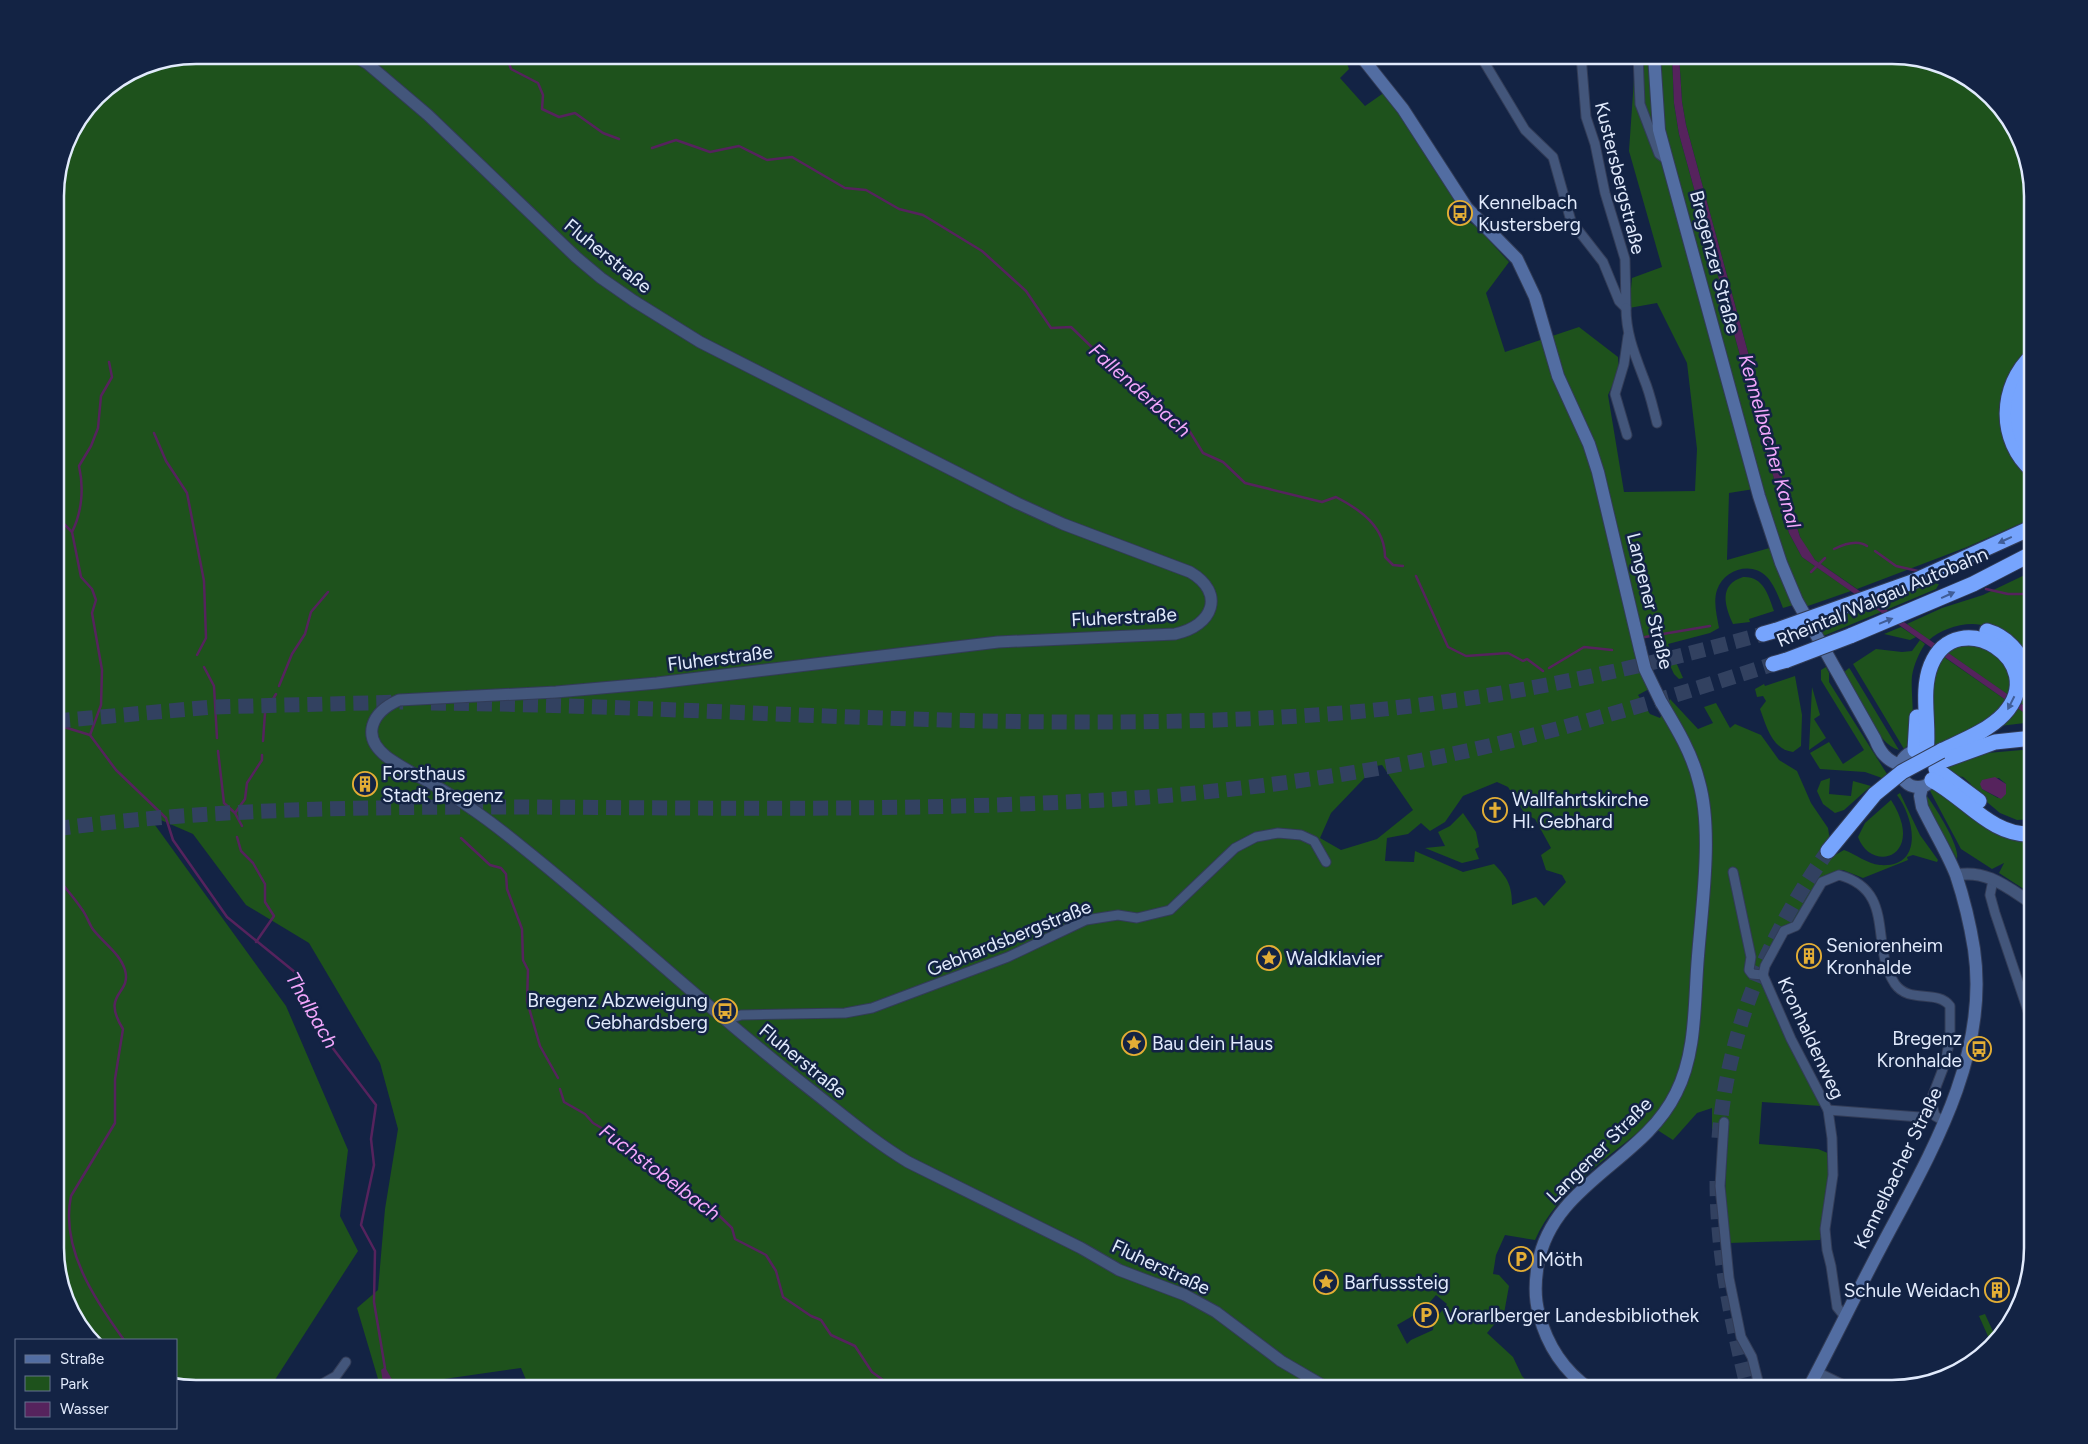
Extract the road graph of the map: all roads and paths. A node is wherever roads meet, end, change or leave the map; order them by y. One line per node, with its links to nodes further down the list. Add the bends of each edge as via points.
1 (366, 64): 39 (street, Fluherstraße, via 428,115 601,278 672,326 1017,503 1190,572 1200,578 1209,592 1211,603 1204,621 1176,634 998,642 657,683 556,692 427,697 399,700 381,711 372,724 372,731 382,752 452,796 523,847)
2 (1367, 64): 49 (main road, Langener Straße, bridge, via 1403,109 1467,208 1504,243 1527,278 1558,376 1598,472 1649,676 1691,757 1700,784 1705,816 1703,892 1689,1053 1677,1091 1661,1118 1646,1134 1574,1196 1555,1220 1540,1251 1535,1287 1542,1327 1552,1350)
3 (1485, 64): 8 (street, Kustersbergstraße, via 1524,130 1553,157 1571,221 1603,262 1619,301)
4 (1582, 64): 8 (street, Kustersbergstraße, via 1586,118 1625,259)
5 (1638, 64): 7 (street, via 1640,104 1659,154)
6 (1655, 64): 7 (main road, Bregenzer Straße, via 1659,130)
7 (1668, 160): 28 (main road, Bregenzer Straße, via 1759,496 1797,601 1875,738 1888,751)
8 (1626, 308): 9 (street, Kustersbergstraße)
9 (1628, 335): 12 (street, Kustersbergstraße); 13 (street, Kustersbergstraße, via 1623,370 1615,394)
10 (2024, 367): 15 (highway, via 2014,380 2007,407 2013,443)
11 (2024, 387): 14 (highway, via 2018,415)
12 (1657, 423)
13 (1627, 435)
14 (2024, 441)
15 (2024, 461)
16 (2024, 531): 20 (highway, Rheintal/Walgau Autobahn, one-way to 20, bridge, via 1912,582)
17 (2024, 558): 19 (highway, Rheintal/Walgau Autobahn)
18 (2024, 564): 19 (highway)
19 (1973, 584): 22 (highway, Rheintal/Walgau Autobahn, one-way to 19, bridge)
20 (1770, 632)
21 (1942, 643): 23 (highway, via 1963,629 1979,629 1994,633 2013,646); 28 (highway, via 1931,655 1927,682); 28 (highway, one-way to 28, via 1971,638 1992,643 2010,661 2016,682 2011,704 1998,720)
22 (1780, 662)
23 (2024, 662)
24 (2024, 729): 28 (highway, via 1991,734)
25 (2024, 739): 27 (highway, via 1995,742)
26 (2024, 747): 27 (highway)
27 (1970, 750): 28 (highway)
28 (1925, 764): 29 (highway, via 2005,820); 30 (highway, via 1948,790 1996,826 2012,833); 31 (highway, bridge, via 1902,772); 34 (main road, Kennelbacher Straße, via 1920,801)
29 (2024, 825)
30 (2024, 834)
31 (1828, 851)
32 (1326, 862): 39 (street, Gebhardsbergstraße, via 1314,841 1301,835 1278,833 1256,837 1235,848 1170,910 1137,918 1118,915 1086,920 1008,957 872,1008 845,1013 742,1014)
33 (1733, 872): 37 (street, Kronhaldenweg, via 1751,957 1749,970 1752,974)
34 (1956, 875): 35 (street, via 1975,873); 42 (main road, Kennelbacher Straße, via 1974,951 1976,995 1970,1050)
35 (1993, 880): 36 (street); 38 (street, via 1990,894)
36 (2024, 899)
37 (1763, 975): 40 (street, Kronhaldenweg, via 1791,1039); 42 (street, via 1784,931 1796,926 1822,882 1839,875 1860,883 1874,898 1888,967 1896,985 1908,995 1943,999 1950,1006 1950,1040 1931,1100 1935,1116)
38 (2024, 999)
39 (726, 1020): 48 (street, Fluherstraße, via 884,1148 1119,1270 1185,1295 1216,1312 1281,1361)
40 (1828, 1110): 41 (street); 44 (street, Kronhaldenweg, via 1833,1167 1826,1229 1827,1250 1837,1307)
41 (1920, 1117)
42 (1944, 1121): 44 (main road, Kennelbacher Straße)
43 (1724, 1122): 50 (street, via 1720,1186 1729,1278 1741,1337)
44 (1845, 1317): 46 (main road, Kennelbacher Straße)
45 (346, 1362): 47 (street)
46 (1817, 1372): 51 (main road, Kennelbacher Straße); 52 (street)
47 (329, 1380)
48 (1314, 1380)
49 (1580, 1380)
50 (1758, 1380)
51 (1813, 1380)
52 (1833, 1380)

